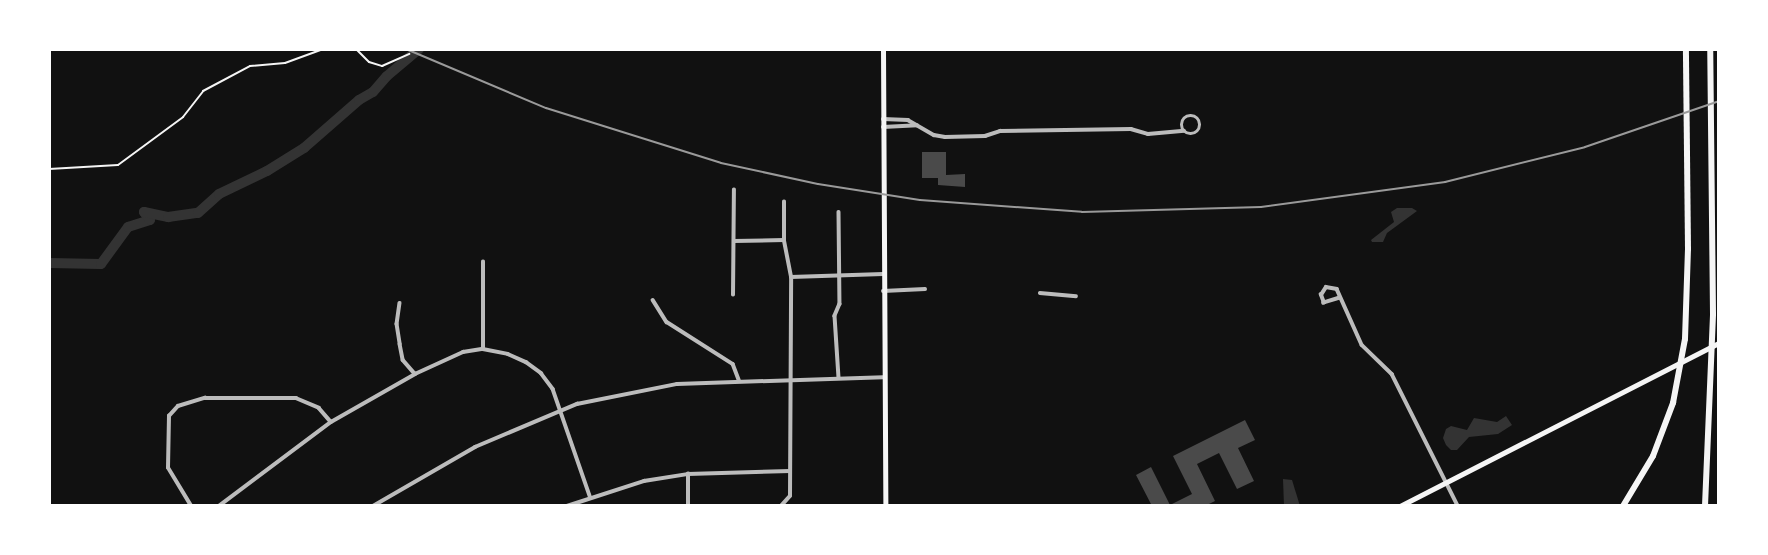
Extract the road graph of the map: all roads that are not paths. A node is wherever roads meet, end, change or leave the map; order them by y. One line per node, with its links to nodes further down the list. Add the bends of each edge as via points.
1 (883, 49): 4 (main road)
2 (1686, 49): 47 (highway, via 1685,339 1673,404 1653,456)
3 (1710, 49): 48 (highway, via 1713,314)
4 (883, 119): 5 (street); 6 (main road)
5 (919, 125): 6 (street); 7 (street, via 945,137 1000,131)
6 (883, 127): 14 (main road)
7 (1184, 131): 7 (street, via 1197,132 1197,119 1184,120)
8 (734, 190): 12 (street)
9 (784, 202): 11 (street)
10 (839, 212): 15 (street)
11 (783, 240): 12 (street); 16 (street)
12 (734, 241): 20 (street)
13 (483, 262): 26 (street)
14 (883, 274): 15 (street); 18 (main road)
15 (840, 276): 16 (street); 29 (street, via 835,316)
16 (791, 277): 30 (street)
17 (925, 289): 18 (street)
18 (883, 291): 28 (main road)
19 (1040, 293): 21 (street)
20 (733, 295)
21 (1076, 296)
22 (1340, 298): 22 (street, via 1324,303 1321,295 1332,287); 36 (street, via 1362,345 1392,374)
23 (653, 300): 31 (street, via 667,322 733,364)
24 (400, 303): 27 (street, via 401,352)
25 (1719, 343): 36 (main road)
26 (483, 349): 27 (street, via 463,352); 32 (street, via 508,354 541,373)
27 (415, 374): 33 (street)
28 (883, 377): 29 (street); 44 (main road)
29 (839, 378): 30 (street)
30 (789, 379): 31 (street); 34 (street)
31 (739, 380): 32 (street, via 643,389)
32 (561, 410): 37 (street); 40 (street, via 475,447)
33 (331, 422): 38 (street, via 319,408 296,398 205,398 178,406 169,416 168,468); 39 (street)
34 (790, 471): 35 (street); 43 (street, via 790,496)
35 (688, 474): 37 (street); 42 (street)
36 (1446, 483): 45 (main road); 46 (street)
37 (590, 496): 41 (street)
38 (191, 506)
39 (219, 506)
40 (373, 506)
41 (567, 506)
42 (688, 506)
43 (781, 506)
44 (885, 506)
45 (1400, 506)
46 (1458, 506)
47 (1623, 506)
48 (1705, 506)

